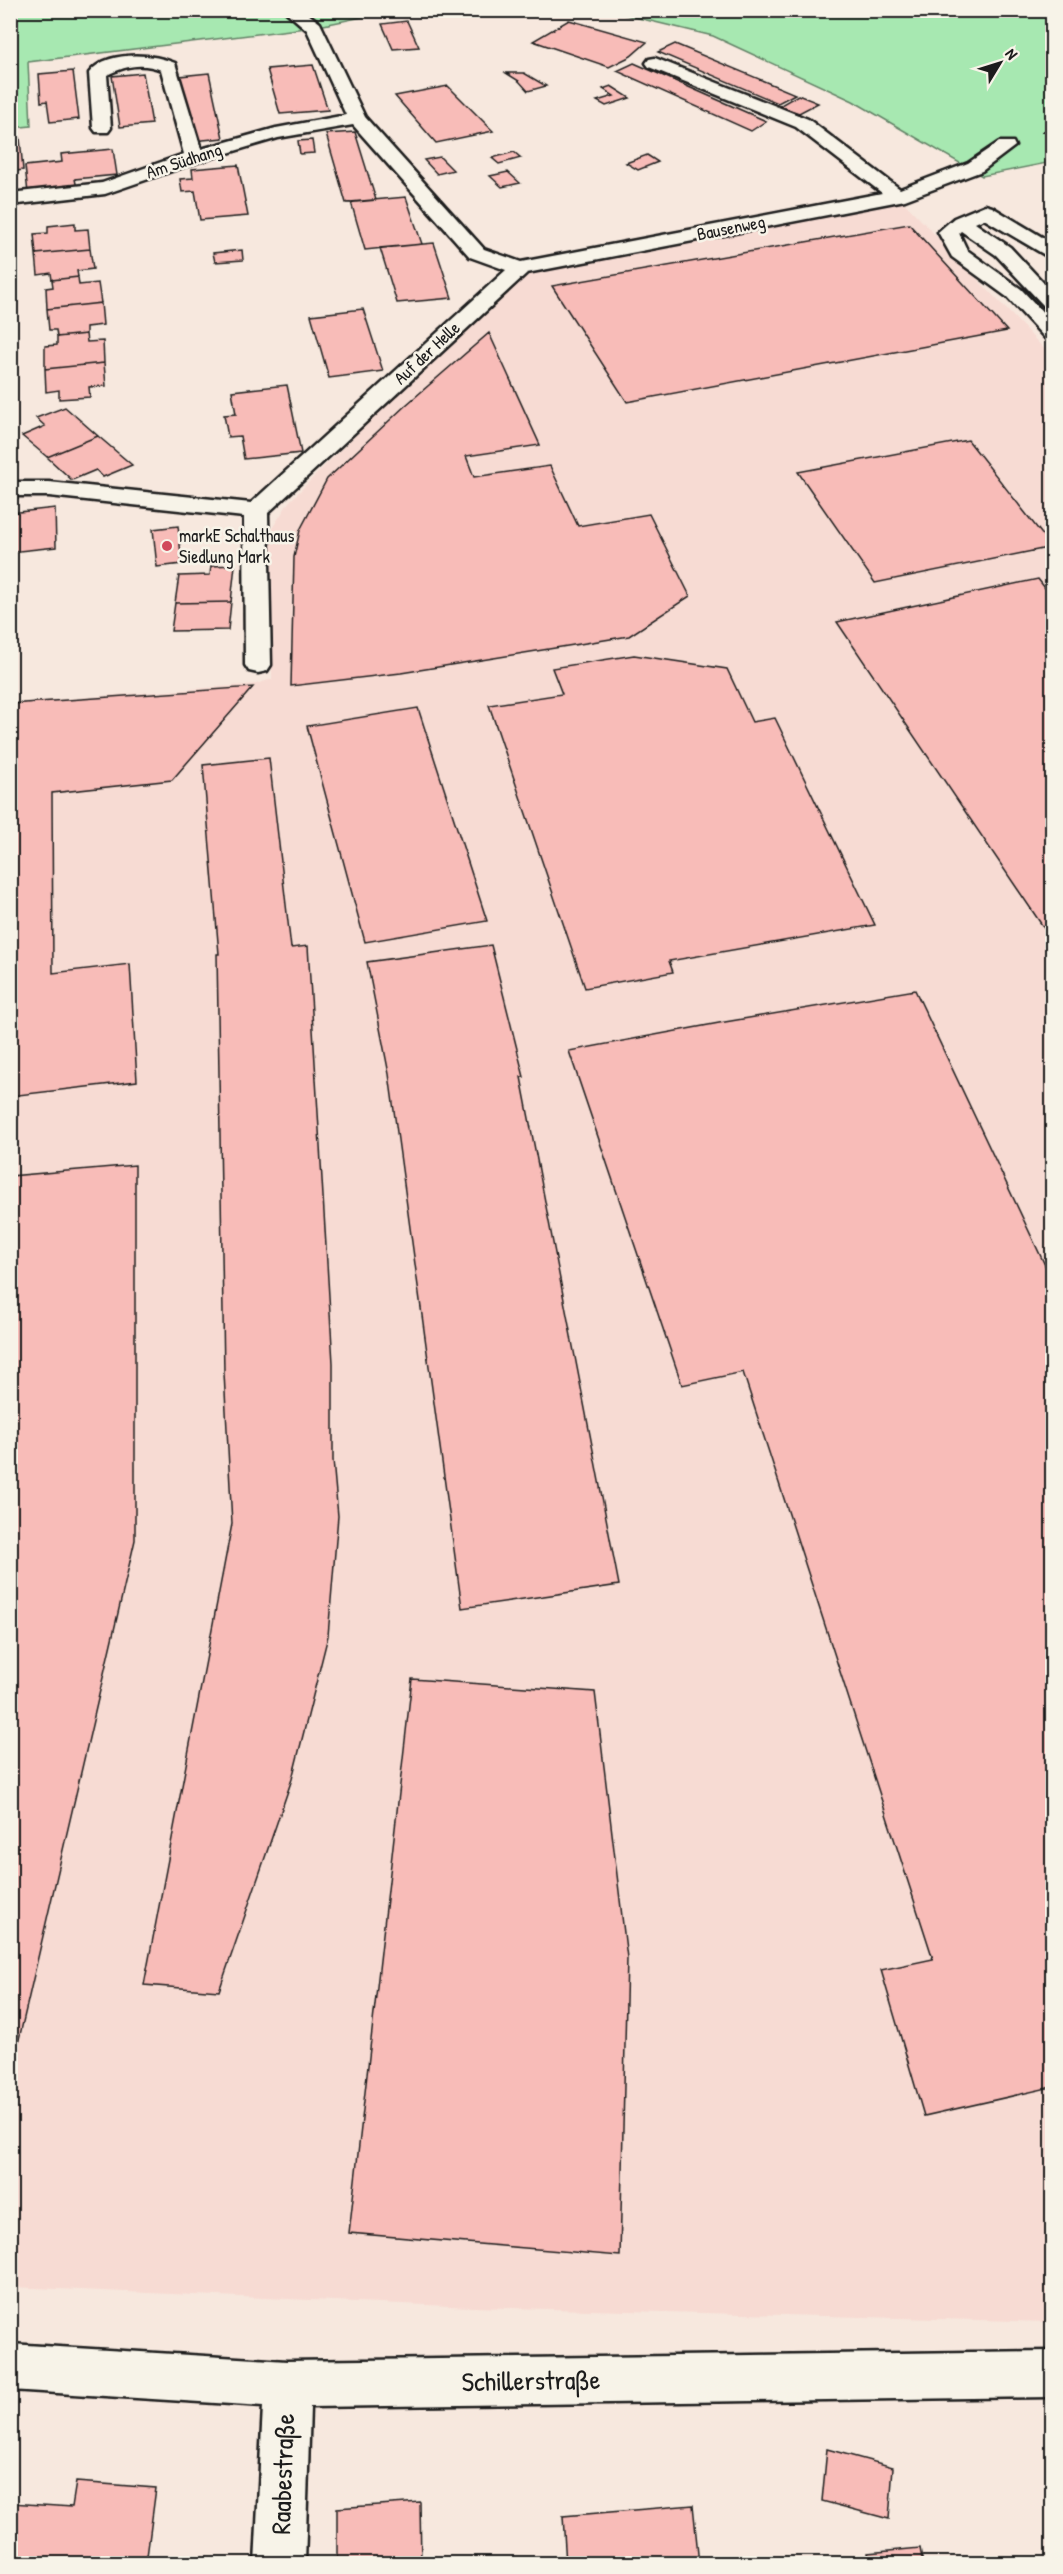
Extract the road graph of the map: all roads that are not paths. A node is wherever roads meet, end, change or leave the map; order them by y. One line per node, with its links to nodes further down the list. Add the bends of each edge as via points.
1 (292, 10): 3 (street, via 314,27)
2 (655, 63): 7 (street, via 802,123)
3 (357, 118): 6 (street, Am Südhang, via 276,133); 11 (street, via 477,254)
4 (102, 128): 6 (street, via 98,73 117,63 142,59 159,62 169,67)
5 (1006, 146): 7 (street, Bausenweg, via 975,167)
6 (194, 157): 8 (street, Am Südhang, via 105,188)
7 (898, 196): 11 (street, Bausenweg)
8 (10, 199)
9 (961, 222): 10 (street, via 985,211); 12 (street, via 1003,251); 13 (street, via 948,232 958,254 1014,293)
10 (1053, 251)
11 (520, 268): 15 (street, Auf der Helle)
12 (1053, 303)
13 (1053, 334)
14 (10, 489): 15 (street, via 49,489)
15 (256, 511): 16 (street)
16 (258, 665)
17 (10, 2367): 19 (street, Schillerstraße)
18 (1053, 2374): 19 (street, Schillerstraße)
19 (287, 2384): 20 (street, Raabestraße)
20 (280, 2564)

